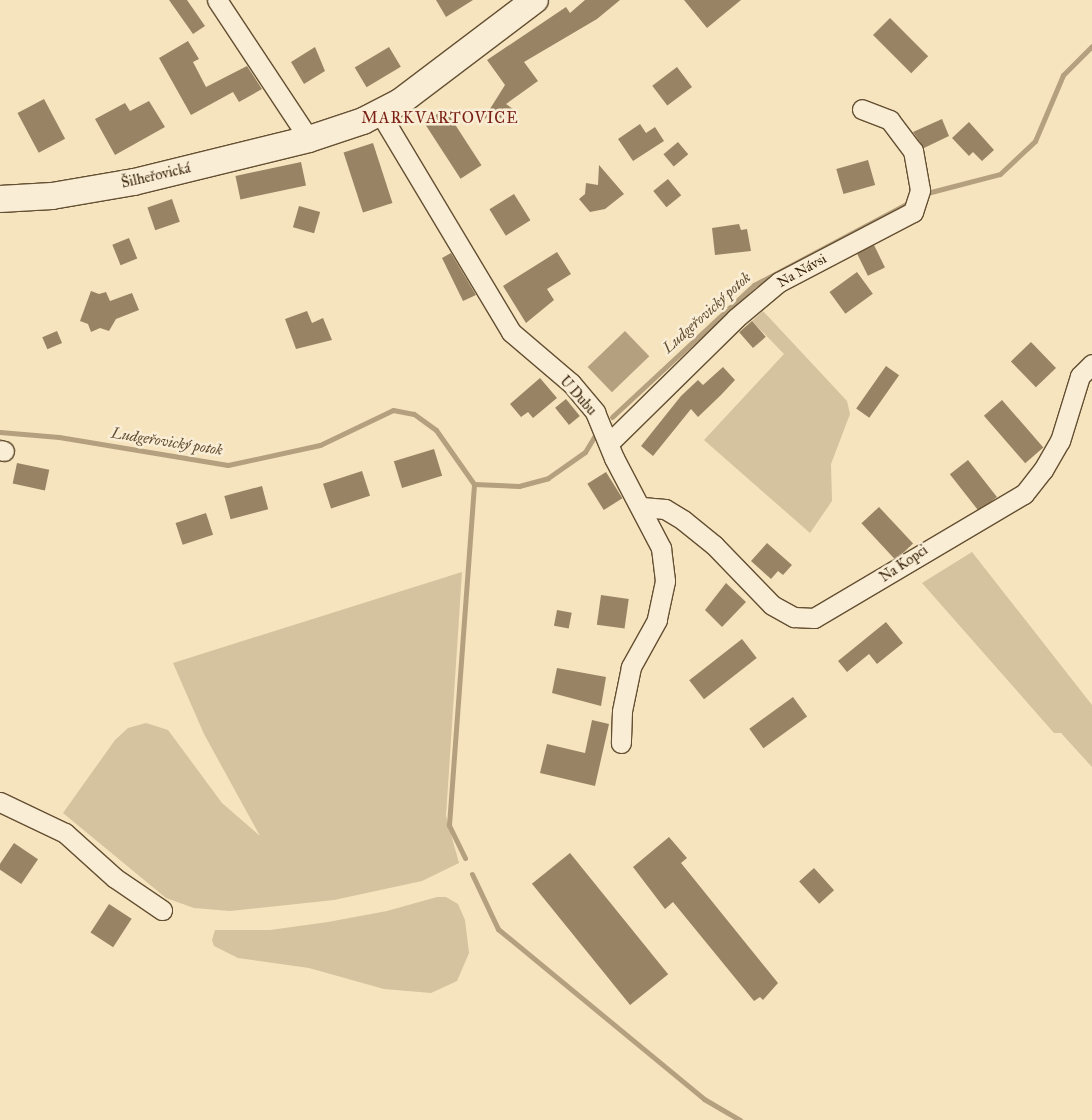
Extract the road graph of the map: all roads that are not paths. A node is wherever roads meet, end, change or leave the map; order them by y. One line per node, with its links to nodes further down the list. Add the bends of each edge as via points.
1 (217, 0): 5 (street)
2 (522, 4): 4 (street, Šilheřovická)
3 (862, 109): 8 (street, Na Návsi, via 890,120 913,151 920,190 913,212 779,282 736,318)
4 (380, 113): 5 (street, Šilheřovická); 8 (street, U Dubu, via 511,332 571,384 595,412)
5 (309, 139): 6 (street, Šilheřovická, via 93,190)
6 (0, 199)
7 (1092, 364): 9 (street, Na Kopci, via 1080,376 1060,441 1044,470 1024,494 814,618 794,617 772,605 714,545 683,520 664,510)
8 (609, 443): 9 (street, U Dubu)
9 (642, 507): 10 (street, U Dubu, via 661,548 665,581 657,620 631,667 622,711)
10 (622, 743)
11 (0, 802): 12 (street, via 65,833 115,878)
12 (162, 910)

